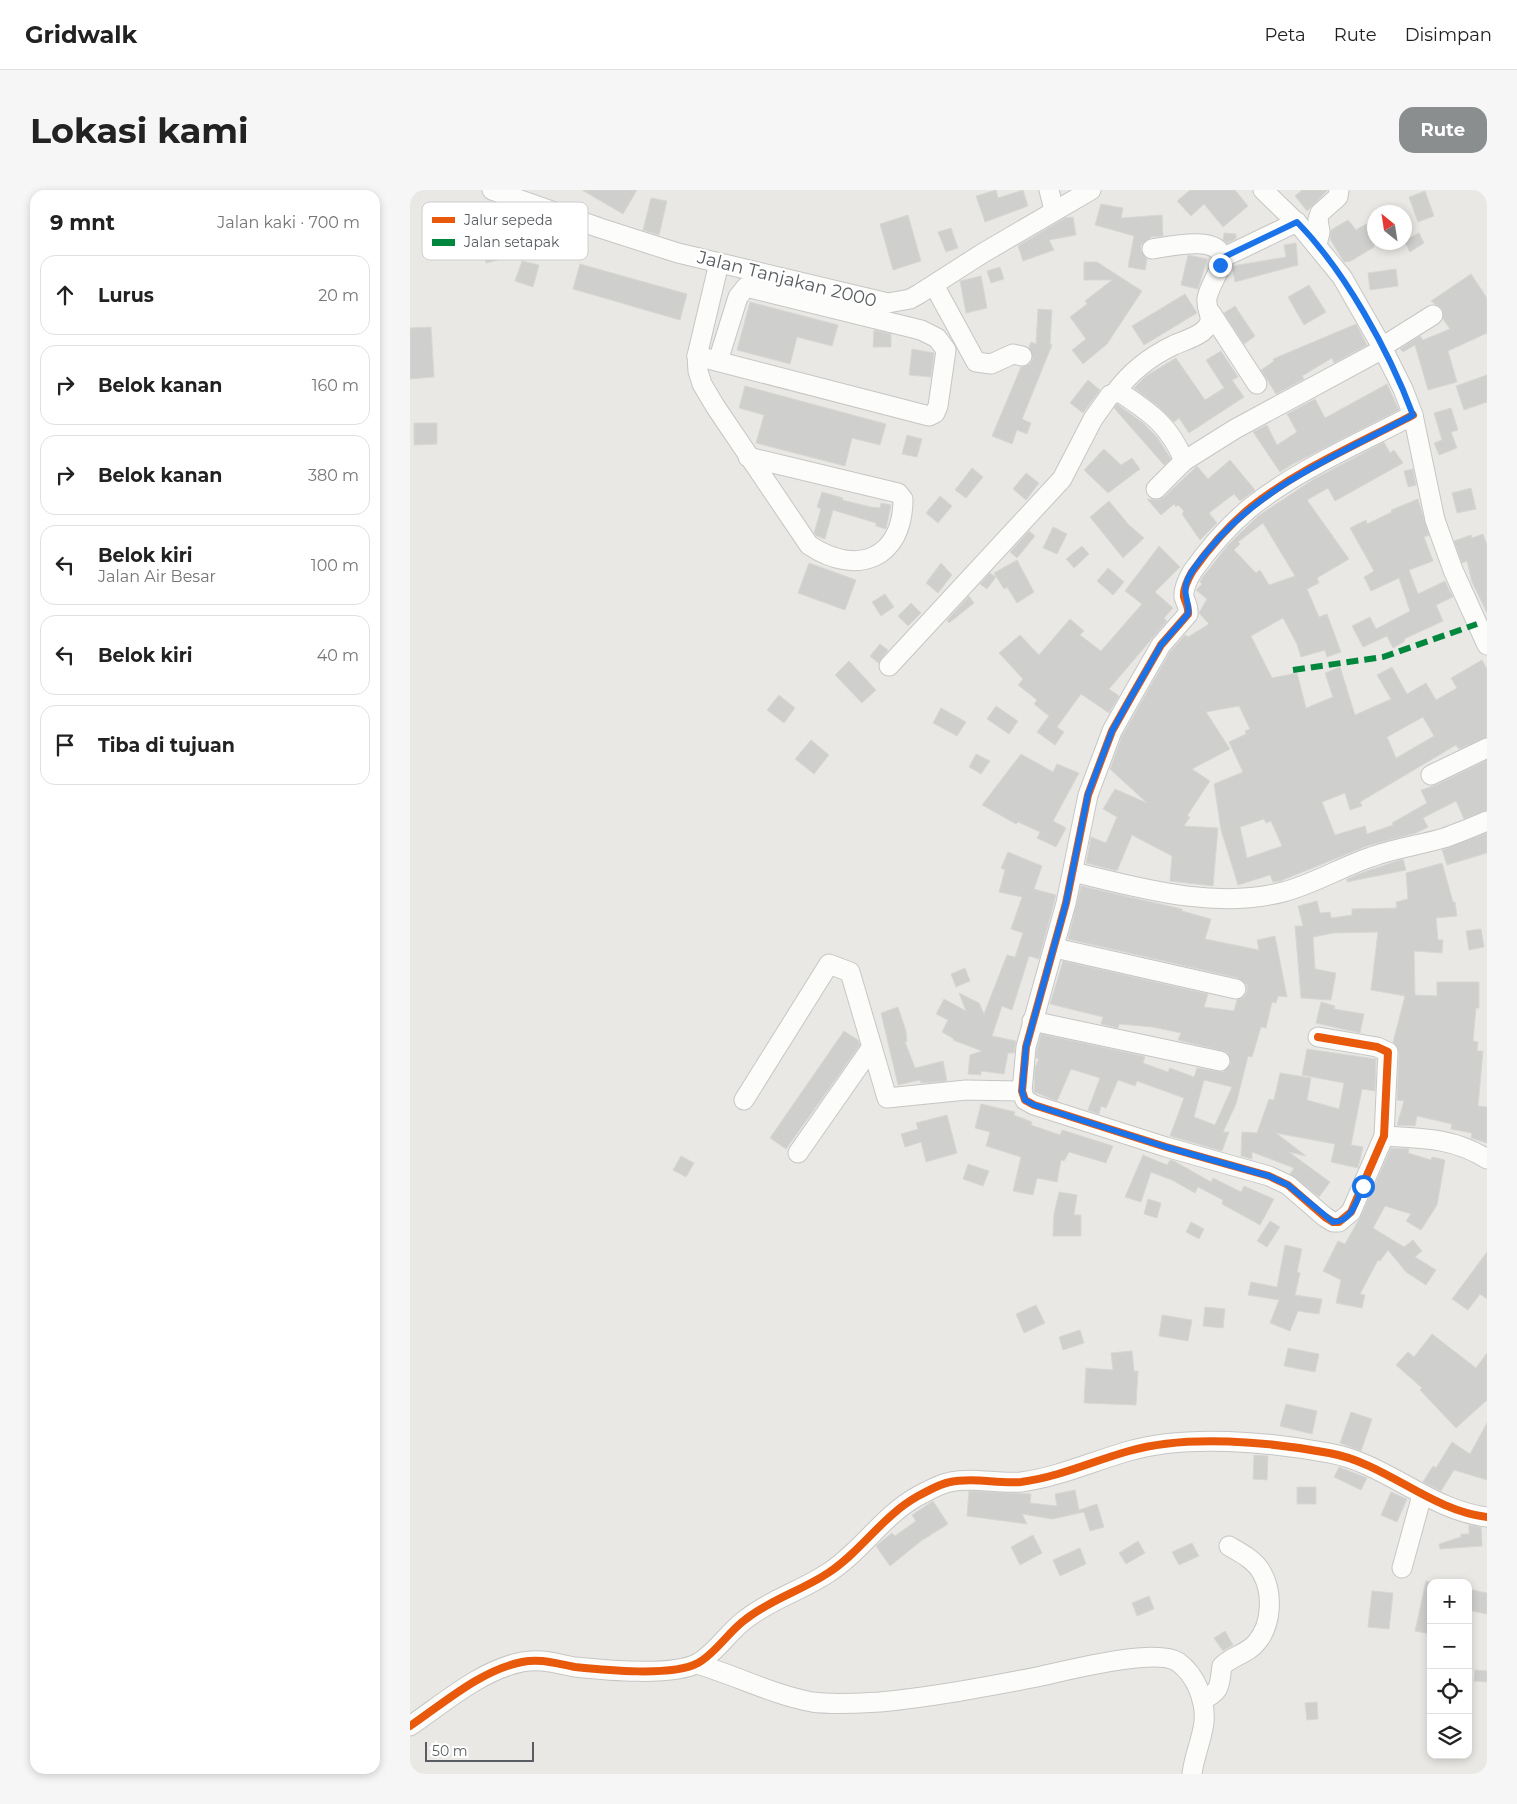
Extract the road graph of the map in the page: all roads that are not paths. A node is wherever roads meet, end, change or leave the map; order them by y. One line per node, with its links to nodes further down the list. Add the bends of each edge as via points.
1 (492, 190): 6 (street, Jalan Tanjakan 2000)
2 (1049, 190): 8 (street)
3 (1091, 190): 8 (street, Jalan Tanjakan 2000)
4 (1262, 190): 10 (street)
5 (1340, 190): 11 (street, via 1338,197 1320,213)
6 (524, 196): 7 (street, Jalan Tanjakan 2000)
7 (539, 202)
8 (1054, 210): 15 (street, Jalan Tanjakan 2000)
9 (588, 221): 14 (street, Jalan Tanjakan 2000, via 627,237)
10 (1297, 222): 11 (street); 13 (street)
11 (1317, 244): 18 (street, via 1342,277)
12 (1152, 249): 13 (street, via 1192,242 1208,244)
13 (1222, 258): 16 (street, via 1209,288 1207,301)
14 (719, 262): 15 (street, Jalan Tanjakan 2000, via 888,304 910,299); 19 (street)
15 (934, 285): 20 (street, via 976,362 991,364 1013,354)
16 (1211, 313): 22 (street); 23 (street, via 1211,321 1202,332 1140,366)
17 (1434, 315): 18 (street)
18 (1382, 348): 24 (street); 26 (street, via 1235,429)
19 (697, 356): 21 (street); 25 (street, via 702,384)
20 (1022, 356)
21 (718, 361): 21 (street, via 738,297 746,287 921,330 937,338 946,350 938,406 929,416)
22 (1256, 384)
23 (1115, 392): 26 (street, via 1152,414 1176,443); 29 (street, via 1093,418 1062,479)
24 (1413, 415): 28 (street, via 1435,520 1453,570); 33 (street, via 1313,467 1268,495 1238,519 1201,560 1187,582 1184,597 1188,614 1161,645 1103,753 1088,794)
25 (748, 457): 25 (street, via 809,545 816,549 854,562 868,560 879,555 890,543 900,524 903,499 898,493)
26 (1184, 461): 27 (street)
27 (1156, 489)
28 (1487, 645)
29 (889, 666)
30 (1487, 748): 31 (street)
31 (1431, 775)
32 (1487, 821): 33 (street, via 1445,837 1371,856 1306,885 1266,896 1236,898 1170,893)
33 (1073, 872): 34 (street)
34 (1055, 948): 35 (street); 36 (street)
35 (1236, 989)
36 (1032, 1021): 39 (street); 40 (street)
37 (1318, 1037): 42 (street, via 1377,1047 1388,1052)
38 (872, 1047): 40 (street, via 888,1098 966,1090); 41 (street, via 850,972 829,964); 43 (street)
39 (1220, 1061)
40 (1022, 1091): 42 (street, via 1025,1100 1034,1105 1269,1176 1288,1185 1333,1222 1345,1219 1351,1212)
41 (744, 1100)
42 (1384, 1136): 44 (street, via 1426,1137 1452,1142)
43 (798, 1153)
44 (1487, 1159)
45 (1422, 1495): 46 (street, via 1453,1510); 48 (street); 49 (street, via 1354,1460 1332,1453 1225,1443 1161,1445 1131,1450 1064,1473 1021,1482 948,1482 894,1512 830,1572 763,1606)
46 (1487, 1518)
47 (1229, 1546): 50 (street, via 1250,1559 1262,1572 1267,1589 1268,1620 1257,1643 1222,1666 1219,1690)
48 (1402, 1568)
49 (697, 1664): 50 (street, via 792,1697 840,1703 929,1696 1103,1662 1163,1658 1176,1661 1188,1671); 51 (street, via 630,1672 545,1661 520,1662 485,1676)
50 (1202, 1700): 52 (street, via 1204,1721)
51 (410, 1726)
52 (1192, 1774)

